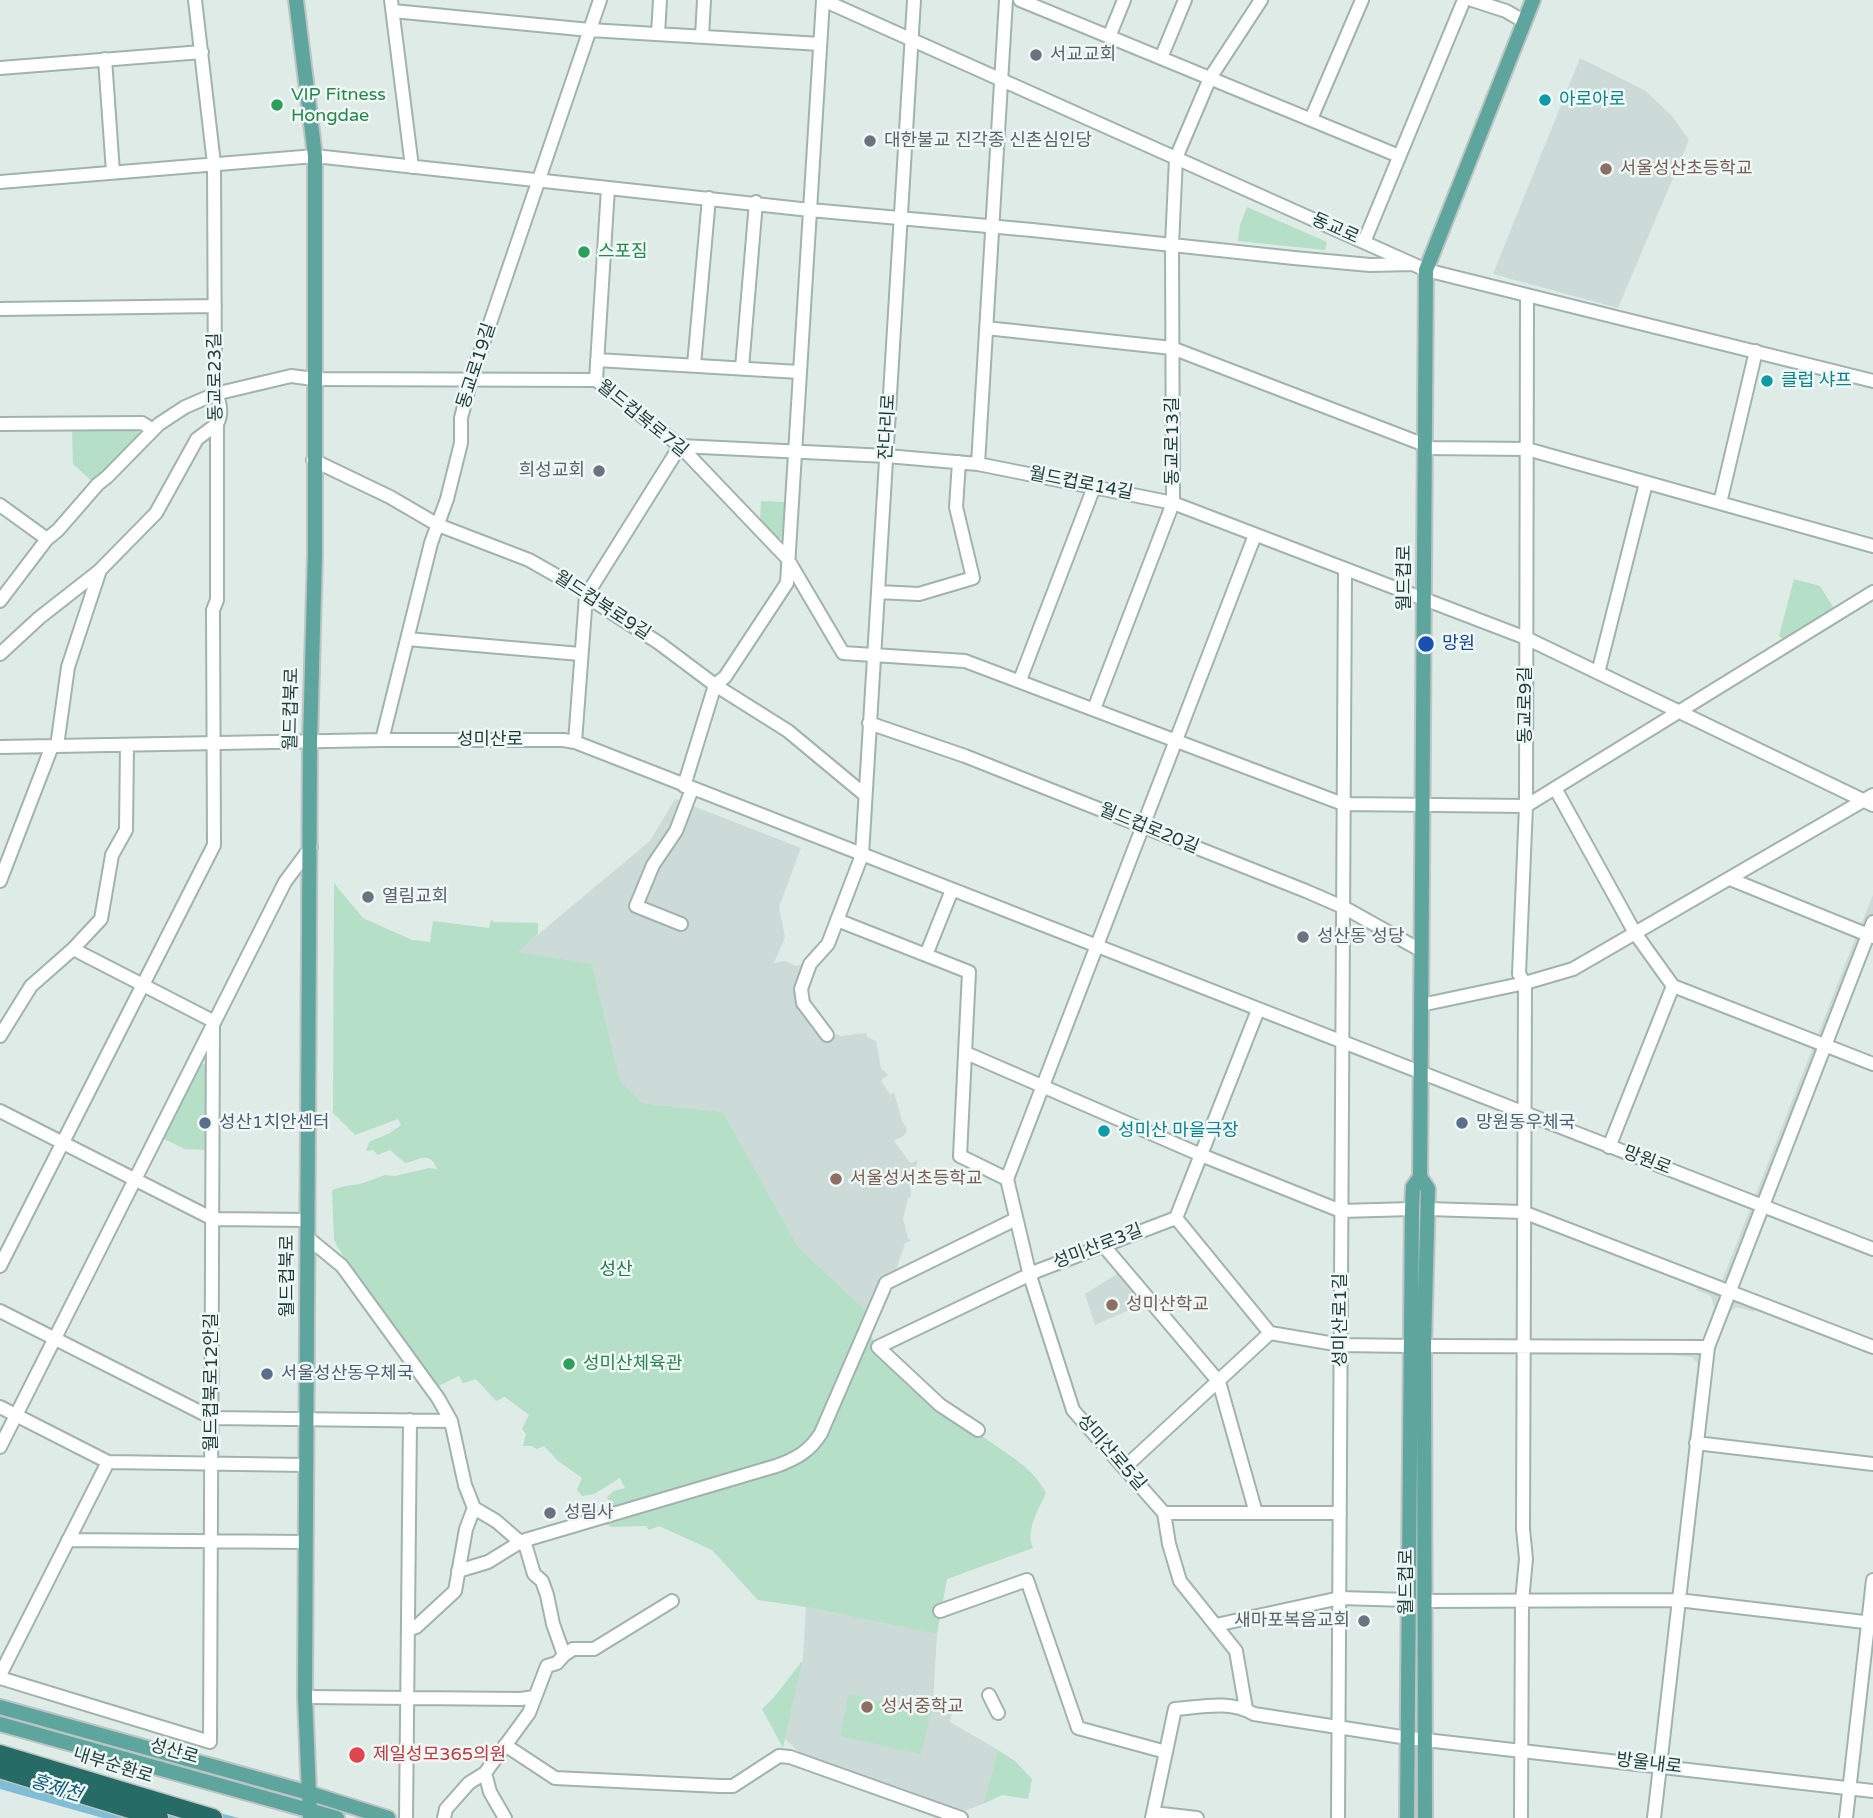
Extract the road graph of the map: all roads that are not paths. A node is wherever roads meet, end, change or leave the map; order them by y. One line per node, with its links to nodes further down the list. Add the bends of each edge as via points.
1 (195, 0): 25 (street, 동교로23길)
2 (296, 0): 32 (main road, 월드컵북로)
3 (600, 0): 19 (street, 동교로19길)
4 (660, 0): 20 (street)
5 (704, 0): 21 (street)
6 (823, 0): 23 (street, 동교로); 24 (street)
7 (914, 0): 23 (street, 잔다리로)
8 (1006, 0): 30 (street)
9 (1020, 0): 22 (street)
10 (1124, 0): 22 (street)
11 (1185, 0): 26 (street)
12 (1261, 0): 29 (street, 동교로13길)
13 (1362, 0): 31 (street)
14 (1464, 0): 33 (street)
15 (1472, 0): 18 (street)
16 (1533, 0): 18 (main road, 월드컵로)
17 (392, 5): 19 (street); 36 (street)
18 (1525, 22): 50 (main road, 월드컵로)
19 (590, 30): 20 (street); 38 (street, 동교로19길)
20 (658, 34): 21 (street)
21 (702, 36): 24 (street)
22 (1109, 37): 26 (street)
23 (912, 40): 30 (street, 동교로); 44 (street, 잔다리로)
24 (820, 44): 43 (street)
25 (202, 52): 27 (street); 35 (street, 동교로23길)
26 (1161, 58): 29 (street)
27 (105, 59): 28 (street); 37 (street)
28 (0, 68)
29 (1210, 78): 31 (street); 34 (street, 동교로13길)
30 (1001, 79): 34 (street, 동교로); 45 (street)
31 (1311, 119): 33 (street)
32 (314, 156): 35 (street); 36 (street); 61 (main road, 월드컵북로)
33 (1399, 156): 47 (street)
34 (1177, 158): 46 (street, 동교로); 48 (street, 동교로13길)
35 (214, 164): 37 (street); 52 (street, 동교로23길)
36 (412, 167): 38 (street)
37 (113, 173): 39 (street)
38 (540, 181): 40 (street); 62 (street, 동교로19길)
39 (0, 182)
40 (608, 188): 41 (street); 57 (street)
41 (709, 198): 42 (street); 58 (street)
42 (756, 202): 43 (street); 59 (street)
43 (810, 210): 44 (street); 60 (street)
44 (900, 218): 45 (street); 73 (street, 잔다리로)
45 (993, 226): 48 (street); 54 (street)
46 (1345, 234): 47 (street, 동교로); 49 (street, via 1351,248)
47 (1364, 242): 50 (street, 동교로)
48 (1171, 245): 49 (street); 55 (street, 동교로13길)
49 (1345, 261): 50 (street)
50 (1419, 267): 51 (street, 동교로); 70 (main road, 월드컵로)
51 (1527, 295): 56 (street, 동교로); 71 (street, 동교로9길)
52 (215, 306): 53 (street); 65 (street, 동교로23길)
53 (0, 309)
54 (986, 328): 55 (street); 76 (street)
55 (1172, 348): 70 (street); 79 (street, 동교로13길)
56 (1756, 351): 64 (street, 동교로); 80 (street)
57 (597, 360): 58 (street); 63 (street)
58 (694, 365): 59 (street)
59 (742, 368): 60 (street)
60 (799, 372): 72 (street)
61 (314, 379): 62 (street, 월드컵북로7길); 65 (street, 월드컵북로7길, via 290,376); 74 (main road, 월드컵북로)
62 (471, 379): 63 (street, 월드컵북로7길); 82 (street, 동교로19길, via 461,418 461,443)
63 (596, 380): 69 (street, 월드컵북로7길)
64 (1873, 381)
65 (215, 394): 67 (street, 동교로23길, via 220,418); 68 (street, 월드컵북로7길, via 185,407)
66 (0, 424): 68 (street, via 142,423)
67 (216, 424): 88 (street, via 197,439 156,513); 110 (street, 동교로23길)
68 (153, 430): 84 (street, 월드컵북로7길)
69 (680, 446): 72 (street, 월드컵로14길); 86 (street, 월드컵북로7길); 92 (street)
70 (1425, 447): 71 (street); 93 (main road, 월드컵로)
71 (1527, 449): 77 (street); 95 (street, 동교로9길)
72 (795, 453): 73 (street, 월드컵로14길); 86 (street)
73 (887, 456): 75 (street, 월드컵로14길); 90 (street, 잔다리로)
74 (313, 460): 82 (street, 월드컵북로9길); 108 (main road, 월드컵북로)
75 (959, 462): 76 (street, 월드컵로14길); 90 (street, via 956,507 973,578 919,594)
76 (978, 464): 78 (street, 월드컵로14길)
77 (1646, 483): 80 (street); 100 (street)
78 (1094, 487): 79 (street, 월드컵로14길); 101 (street)
79 (1172, 503): 83 (street, 월드컵로14길); 103 (street, 동교로13길)
80 (1720, 503): 85 (street)
81 (0, 505): 84 (street)
82 (438, 525): 92 (street, 월드컵북로9길, via 529,560); 96 (street, 동교로19길)
83 (1255, 535): 87 (street, 월드컵로14길); 107 (street)
84 (47, 539): 89 (street, 월드컵북로7길)
85 (1873, 546)
86 (787, 558): 99 (street, 월드컵북로7길, via 843,653); 102 (street, via 787,583)
87 (1345, 569): 93 (street, 월드컵로14길); 118 (street, 성미산로1길)
88 (100, 570): 97 (street); 112 (street, via 68,667)
89 (6, 584): 94 (street, 월드컵북로7길)
90 (878, 592): 99 (street, 잔다리로)
91 (1873, 593): 104 (street)
92 (586, 596): 98 (street); 102 (street, 월드컵북로9길)
93 (1424, 600): 95 (street, 월드컵로14길); 119 (main road, 월드컵로)
94 (0, 601)
95 (1526, 638): 100 (street, 월드컵로14길); 120 (street, 동교로9길)
96 (407, 639): 98 (street); 106 (street, 동교로19길)
97 (0, 654)
98 (580, 654): 109 (street)
99 (874, 655): 101 (street, via 965,661); 105 (street, 잔다리로)
100 (1598, 673): 104 (street, 월드컵로14길)
101 (1020, 680): 103 (street)
102 (715, 685): 114 (street); 116 (street, 월드컵북로9길, via 788,731)
103 (1094, 709): 107 (street)
104 (1679, 712): 115 (street); 117 (street, 월드컵로14길)
105 (869, 723): 116 (street, 잔다리로); 121 (street, 월드컵로20길)
106 (382, 740): 108 (street, 성미산로); 109 (street, 성미산로)
107 (1176, 741): 118 (street); 121 (street)
108 (310, 742): 110 (street, 성미산로); 122 (main road, 월드컵북로)
109 (575, 742): 114 (street, 성미산로)
110 (213, 743): 111 (street, 성미산로); 137 (street, 동교로23길, via 214,845)
111 (127, 745): 112 (street, 성미산로); 133 (street, via 126,830 112,855 101,919)
112 (55, 746): 113 (street, 성미산로); 125 (street)
113 (0, 747)
114 (688, 787): 123 (street, 성미산로); 129 (street, via 676,831 653,865 636,906)
115 (1555, 788): 120 (street); 131 (street)
116 (865, 795): 123 (street, 잔다리로)
117 (1870, 800): 124 (street)
118 (1343, 804): 119 (street); 127 (street, 성미산로1길)
119 (1423, 806): 120 (street); 134 (main road, 월드컵로)
120 (1526, 806): 136 (street, 동교로9길, via 1519,974)
121 (1143, 827): 127 (street, 월드컵로20길); 132 (street)
122 (311, 847): 141 (street, via 285,882); 166 (main road, 월드컵북로)
123 (862, 855): 126 (street, 성미산로); 128 (street, 잔다리로)
124 (1730, 879): 130 (street); 131 (street)
125 (0, 881)
126 (952, 890): 132 (street, 성미산로); 135 (street)
127 (1345, 908): 134 (street, 월드컵로20길); 144 (street, 성미산로1길)
128 (837, 920): 135 (street); 142 (street, 잔다리로, via 828,944 810,964 801,989 803,1003)
129 (681, 924)
130 (1871, 931): 145 (street)
131 (1636, 933): 136 (street, via 1573,969); 138 (street)
132 (1097, 947): 140 (street, 성미산로); 149 (street)
133 (73, 949): 137 (street); 143 (street, via 31,986)
134 (1422, 951): 139 (main road, 월드컵로)
135 (926, 955): 146 (street, via 969,972)
136 (1525, 983): 139 (street); 151 (street, 동교로9길)
137 (142, 985): 141 (street); 152 (street, 동교로23길)
138 (1673, 986): 145 (street); 153 (street)
139 (1421, 1004): 148 (main road, 월드컵로)
140 (1258, 1010): 144 (street, 성미산로); 154 (street)
141 (213, 1021): 157 (street); 164 (street, 월드컵북로12안길)
142 (827, 1035)
143 (0, 1036)
144 (1342, 1041): 148 (street, 성미산로); 161 (street, 성미산로1길)
145 (1825, 1045): 147 (street); 158 (street)
146 (965, 1053): 149 (street); 156 (street, via 960,1156)
147 (1873, 1064)
148 (1420, 1073): 151 (street, 망원로); 155 (main road, 월드컵로)
149 (1043, 1087): 154 (street); 156 (street)
150 (0, 1111): 152 (street)
151 (1523, 1113): 153 (street, 망원로); 162 (street, 동교로9길)
152 (62, 1143): 157 (street); 170 (street, 동교로23길)
153 (1609, 1146): 158 (street, 망원로)
154 (1201, 1155): 161 (street); 163 (street)
155 (1420, 1177): 159 (main road, 월드컵로, via 1413,1187); 160 (main road, 월드컵로, via 1428,1189)
156 (1007, 1179): 165 (street, 성미산로5길)
157 (134, 1180): 164 (street); 175 (street)
158 (1762, 1206): 169 (street, 망원로); 172 (street)
159 (1412, 1209): 161 (street); 177 (main road, 월드컵로)
160 (1427, 1209): 162 (street); 177 (main road, 월드컵로)
161 (1341, 1210): 176 (street, 성미산로1길)
162 (1524, 1212): 172 (street); 178 (street, 동교로9길)
163 (1176, 1218): 168 (street, 성미산로3길); 174 (street)
164 (214, 1219): 166 (street); 184 (street, 월드컵북로12안길)
165 (1016, 1219): 171 (street, 성미산로5길); 202 (street, via 886,1283 814,1443 798,1457)
166 (308, 1220): 167 (main road, 월드컵북로)
167 (308, 1238): 185 (main road, 월드컵북로); 187 (street, via 342,1266)
168 (1103, 1245): 171 (street, 성미산로3길); 181 (street)
169 (1873, 1250)
170 (0, 1266)
171 (1030, 1276): 188 (street, 성미산로3길, via 878,1347 940,1405); 195 (street, 성미산로5길, via 1073,1410)
172 (1728, 1292): 179 (street); 180 (street)
173 (0, 1311): 175 (street)
174 (1270, 1334): 176 (street); 181 (street)
175 (54, 1339): 183 (street); 184 (street)
176 (1341, 1345): 177 (street); 199 (street, 성미산로1길)
177 (1417, 1346): 178 (street); 207 (main road, 월드컵로); 210 (main road, 월드컵로)
178 (1523, 1346): 179 (street); 211 (street, 동교로9길, via 1526,1559)
179 (1708, 1347): 189 (street)
180 (1873, 1348)
181 (1219, 1382): 195 (street); 198 (street)
182 (0, 1407): 183 (street)
183 (16, 1415): 190 (street); 191 (street)
184 (212, 1418): 185 (street); 192 (street, 월드컵북로12안길)
185 (307, 1419): 186 (street); 194 (main road, 월드컵북로)
186 (410, 1420): 187 (street); 215 (street)
187 (451, 1421): 196 (street)
188 (978, 1430)
189 (1696, 1444): 193 (street); 208 (street)
190 (0, 1447)
191 (108, 1462): 192 (street); 200 (street)
192 (211, 1463): 194 (street); 201 (street, 월드컵북로12안길)
193 (1873, 1464)
194 (306, 1465): 203 (main road, 월드컵북로)
195 (1124, 1468): 197 (street, 성미산로5길)
196 (474, 1508): 202 (street); 204 (street)
197 (1164, 1513): 198 (street); 214 (street, via 1180,1581)
198 (1256, 1513): 199 (street)
199 (1340, 1513): 206 (street, 성미산로1길)
200 (68, 1540): 201 (street); 217 (street)
201 (212, 1541): 203 (street); 217 (street, 월드컵북로12안길, via 211,1742)
202 (522, 1541): 204 (street, via 488,1562); 216 (street, via 534,1574 542,1581)
203 (306, 1542): 221 (main road, 월드컵북로)
204 (458, 1571): 215 (street, via 455,1591)
205 (1873, 1580): 213 (street)
206 (1340, 1598): 207 (street, 월드컵로); 214 (street); 228 (street, 성미산로1길)
207 (1408, 1600): 218 (main road, 월드컵로)
208 (1678, 1600): 211 (street); 213 (street); 235 (street)
209 (672, 1601): 216 (street, via 594,1649 573,1649)
210 (1426, 1601): 211 (street); 219 (main road, 월드컵로)
211 (1522, 1601): 232 (street, 동교로9길)
212 (940, 1611): 233 (street, via 1027,1580 1078,1728)
213 (1871, 1622): 238 (street)
214 (1216, 1625): 225 (street, via 1236,1651)
215 (408, 1630): 223 (street)
216 (564, 1656): 222 (street, via 547,1666)
217 (0, 1677)
218 (1408, 1679): 219 (main road); 229 (main road, 월드컵로)
219 (1426, 1679): 230 (main road, 월드컵로)
220 (989, 1695): 226 (street)
221 (305, 1696): 223 (street); 242 (main road, 월드컵북로)
222 (534, 1696): 223 (street); 231 (street, via 529,1713)
223 (407, 1698): 249 (street)
224 (2, 1708): 242 (main road, 성산로)
225 (1246, 1709): 228 (street, 방울내로); 233 (street, 방울내로, via 1223,1705 1175,1709)
226 (998, 1713)
227 (0, 1724): 243 (main road, 성산로)
228 (1339, 1727): 229 (street, 방울내로); 254 (street, 성미산로1길)
229 (1408, 1738): 230 (street, 방울내로); 240 (main road, 월드컵로)
230 (1426, 1740): 232 (street, 방울내로); 239 (main road, 월드컵로)
231 (505, 1745): 237 (street); 252 (street, via 555,1778 720,1786 733,1786 779,1756 790,1757)
232 (1521, 1750): 235 (street, 방울내로); 257 (street, 동교로9길)
233 (1166, 1752): 244 (street)
234 (0, 1754): 246 (highway, 내부순환로)
235 (1660, 1765): 238 (street, 방울내로); 258 (street)
236 (0, 1769): 245 (highway, 내부순환로)
237 (485, 1773): 250 (street, via 469,1783 446,1809); 251 (street)
238 (1849, 1788): 241 (street, 방울내로); 259 (street)
239 (1425, 1789): 240 (main road); 256 (main road, 월드컵로)
240 (1407, 1790): 255 (main road, 월드컵로)
241 (1873, 1791)
242 (309, 1793): 243 (main road, 월드컵북로); 248 (main road, 성산로)
243 (310, 1814): 247 (main road, 성산로)
244 (1153, 1815): 253 (street)
245 (159, 1818)
246 (213, 1818)
247 (337, 1818)
248 (388, 1818)
249 (405, 1818)
250 (444, 1818)
251 (505, 1818)
252 (961, 1818)
253 (1197, 1818)
254 (1338, 1818)
255 (1407, 1818)
256 (1425, 1818)
257 (1521, 1818)
258 (1654, 1818)
259 (1846, 1818)

